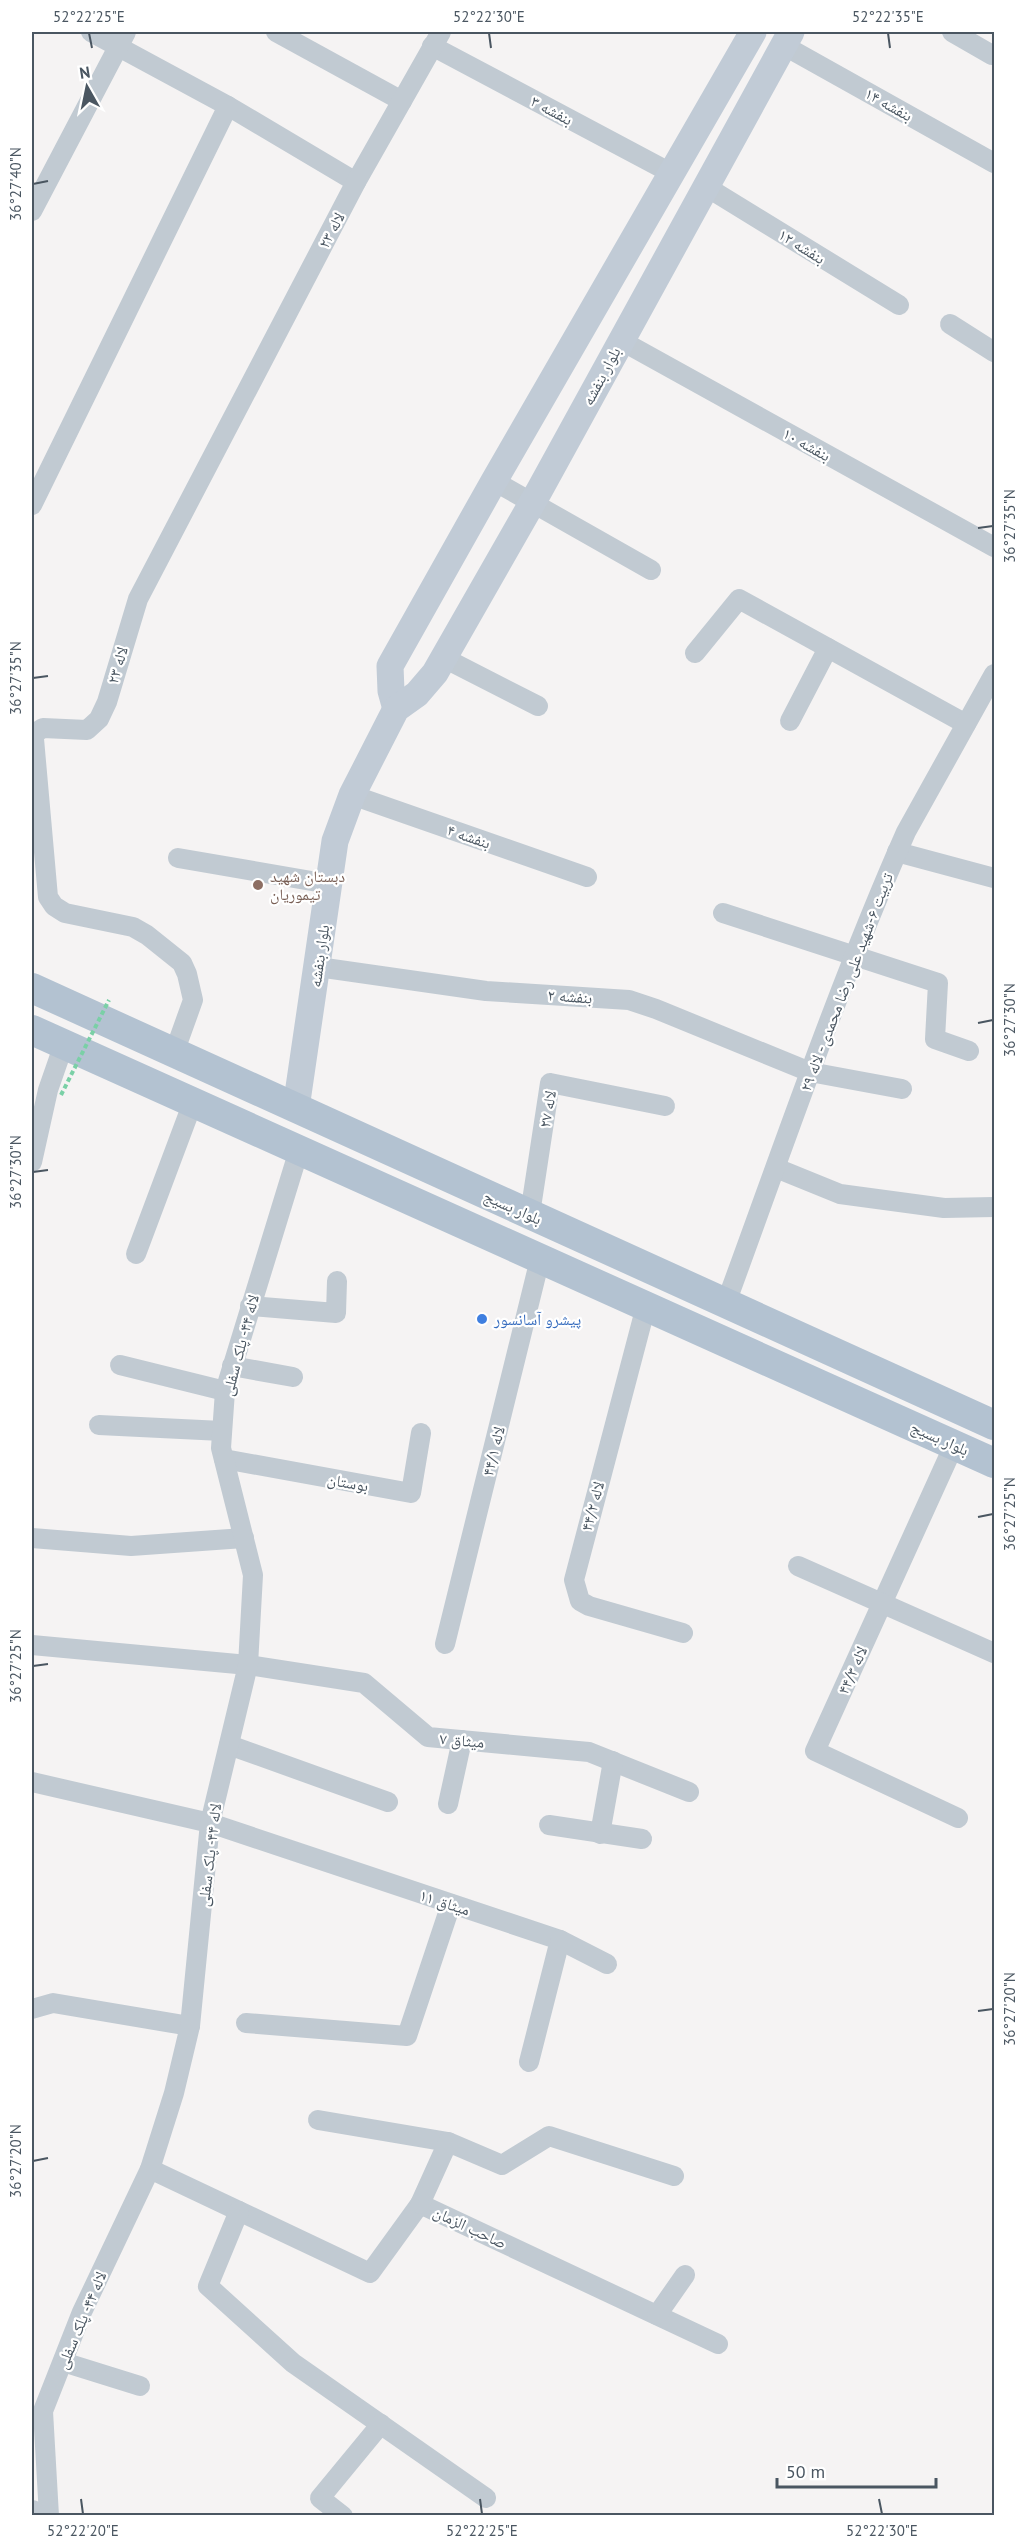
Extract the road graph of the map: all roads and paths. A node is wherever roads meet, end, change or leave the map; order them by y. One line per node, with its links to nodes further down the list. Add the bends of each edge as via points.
1 (91, 32): 6 (street)
2 (276, 32): 9 (street)
3 (753, 32): 12 (main road)
4 (952, 32): 8 (street)
5 (787, 38): 11 (street, بنفشه ۱۴); 15 (main road, بلوار بنفشه)
6 (122, 39): 10 (street); 13 (street)
7 (436, 39): 9 (street); 12 (street, بنفشه ۳)
8 (992, 56)
9 (402, 100): 14 (street)
10 (228, 106): 14 (street); 23 (street)
11 (994, 163)
12 (671, 173): 21 (main road)
13 (39, 181): 16 (street)
14 (356, 182): 48 (street, لاله ۲۳, via 138,599 99,719 87,730 43,728 35,732 48,897 64,913 133,927 182,963 193,1000)
15 (705, 186): 17 (street, بنفشه ۱۲); 19 (main road, بلوار بنفشه)
16 (32, 211)
17 (899, 305)
18 (950, 324): 20 (street)
19 (620, 340): 22 (main road, بلوار بنفشه); 24 (street, بنفشه ۱۰)
20 (994, 352)
21 (494, 481): 22 (street); 31 (main road, via 390,666 390,691)
22 (532, 503): 25 (street); 28 (main road, بلوار بنفشه)
23 (32, 505)
24 (994, 547)
25 (651, 570)
26 (828, 648): 27 (street, via 739,599); 32 (street); 33 (street)
27 (695, 653)
28 (444, 658): 30 (street); 31 (main road, بلوار بنفشه, via 417,694)
29 (994, 674): 33 (street, تربیت ۶-شهید علی رضا محمدی - لاله ۲۹)
30 (538, 706)
31 (396, 709): 34 (main road, بلوار بنفشه)
32 (790, 721)
33 (966, 723): 35 (street, تربیت ۶-شهید علی رضا محمدی - لاله ۲۹)
34 (352, 795): 37 (street, بنفشه ۴); 39 (main road, بلوار بنفشه, via 335,841)
35 (897, 852): 38 (street); 41 (street, تربیت ۶-شهید علی رضا محمدی - لاله ۲۹)
36 (177, 858): 39 (street)
37 (587, 876)
38 (994, 878)
39 (329, 884): 42 (main road, بلوار بنفشه)
40 (723, 913): 41 (street)
41 (853, 956): 47 (street, via 938,983 935,1039); 49 (street, تربیت ۶-شهید علی رضا محمدی - لاله ۲۹)
42 (318, 968): 49 (street, بنفشه ۲, via 486,991 629,1000); 54 (main road, بلوار بنفشه)
43 (32, 988): 48 (main road, بلوار بسیج)
44 (109, 1000): 51 (path, bridge)
45 (32, 1030): 46 (main road, بلوار بسیج)
46 (64, 1044): 52 (main road, بلوار بسیج); 56 (street, via 48,1090)
47 (969, 1051)
48 (174, 1053): 54 (main road, بلوار بسیج)
49 (810, 1072): 50 (street, بنفشه ۲); 57 (street, تربیت ۶-شهید علی رضا محمدی - لاله ۲۹)
50 (902, 1089)
51 (61, 1095)
52 (193, 1102): 55 (main road, بلوار بسیج); 60 (street)
53 (665, 1106): 59 (street, لاله ۲۷, via 550,1083)
54 (296, 1108): 59 (main road, بلوار بسیج)
55 (299, 1150): 61 (main road, بلوار بسیج); 64 (street, لاله ۴۴- پلک سفلی)
56 (32, 1162)
57 (776, 1168): 58 (street, via 840,1194 944,1208); 63 (street, تربیت ۶-شهید علی رضا محمدی - لاله ۲۹)
58 (994, 1207)
59 (530, 1214): 63 (main road, بلوار بسیج)
60 (136, 1254)
61 (540, 1258): 65 (main road, بلوار بسیج); 82 (street, لاله ۴۴/۱)
62 (337, 1281): 64 (street, via 336,1313)
63 (726, 1303): 71 (main road, بلوار بسیج)
64 (250, 1306): 67 (street, لاله ۴۴- پلک سفلی)
65 (646, 1306): 74 (main road, بلوار بسیج); 81 (street, لاله ۴۴/۲, via 574,1580 580,1601 589,1606)
66 (120, 1365): 69 (street)
67 (232, 1366): 68 (street); 69 (street, لاله ۴۴- پلک سفلی)
68 (293, 1377)
69 (225, 1391): 72 (street, لاله ۴۴- پلک سفلی)
70 (99, 1425): 72 (street)
71 (994, 1425)
72 (222, 1431): 75 (street, لاله ۴۴- پلک سفلی)
73 (421, 1433): 75 (street, بوستان, via 411,1493)
74 (954, 1444): 76 (main road, بلوار بسیج); 80 (street, لاله ۴۴/۳)
75 (224, 1459): 78 (street, لاله ۴۴- پلک سفلی)
76 (994, 1463)
77 (32, 1538): 78 (street, via 131,1546)
78 (244, 1538): 85 (street, لاله ۴۴- پلک سفلی, via 253,1575)
79 (798, 1566): 80 (street)
80 (882, 1603): 84 (street); 93 (street, لاله ۴۴/۳, via 815,1750)
81 (683, 1633)
82 (445, 1644)
83 (32, 1646): 85 (street, میثاق ۷)
84 (994, 1653)
85 (248, 1665): 86 (street, میثاق ۷, via 364,1683 428,1737); 87 (street, لاله ۴۴- پلک سفلی)
86 (462, 1740): 88 (street, میثاق ۷, via 589,1752); 92 (street)
87 (229, 1745): 91 (street); 94 (street, لاله ۴۴- پلک سفلی)
88 (613, 1761): 90 (street, میثاق ۷); 96 (street)
89 (32, 1782): 94 (street, میثاق ۱۱)
90 (689, 1792)
91 (388, 1802)
92 (448, 1804)
93 (958, 1818)
94 (210, 1823): 98 (street, میثاق ۱۱); 103 (street, لاله ۴۴- پلک سفلی)
95 (549, 1825): 96 (street)
96 (600, 1834): 97 (street)
97 (642, 1839)
98 (451, 1904): 99 (street, میثاق ۱۱); 102 (street, via 407,2036)
99 (560, 1940): 100 (street, میثاق ۱۱); 104 (street)
100 (607, 1964)
101 (32, 2009): 103 (street, via 53,2003)
102 (246, 2023)
103 (190, 2026): 107 (street, لاله ۴۴- پلک سفلی)
104 (529, 2062)
105 (318, 2120): 106 (street)
106 (448, 2142): 108 (street, via 502,2165 549,2136); 109 (street)
107 (150, 2169): 110 (street, صاحب الزمان); 114 (street, لاله ۴۴- پلک سفلی, via 82,2312)
108 (674, 2176)
109 (420, 2204): 110 (street, صاحب الزمان, via 370,2272); 112 (street, صاحب الزمان)
110 (238, 2211): 116 (street, via 208,2286 293,2363)
111 (685, 2275): 112 (street)
112 (657, 2315): 113 (street, صاحب الزمان)
113 (718, 2344)
114 (63, 2362): 115 (street); 117 (street, لاله ۴۴- پلک سفلی)
115 (140, 2386)
116 (381, 2424): 118 (street); 121 (street, via 320,2498)
117 (38, 2426): 120 (street, لاله ۴۴- پلک سفلی)
118 (486, 2498)
119 (32, 2510): 120 (street)
120 (49, 2516)
121 (343, 2516)

